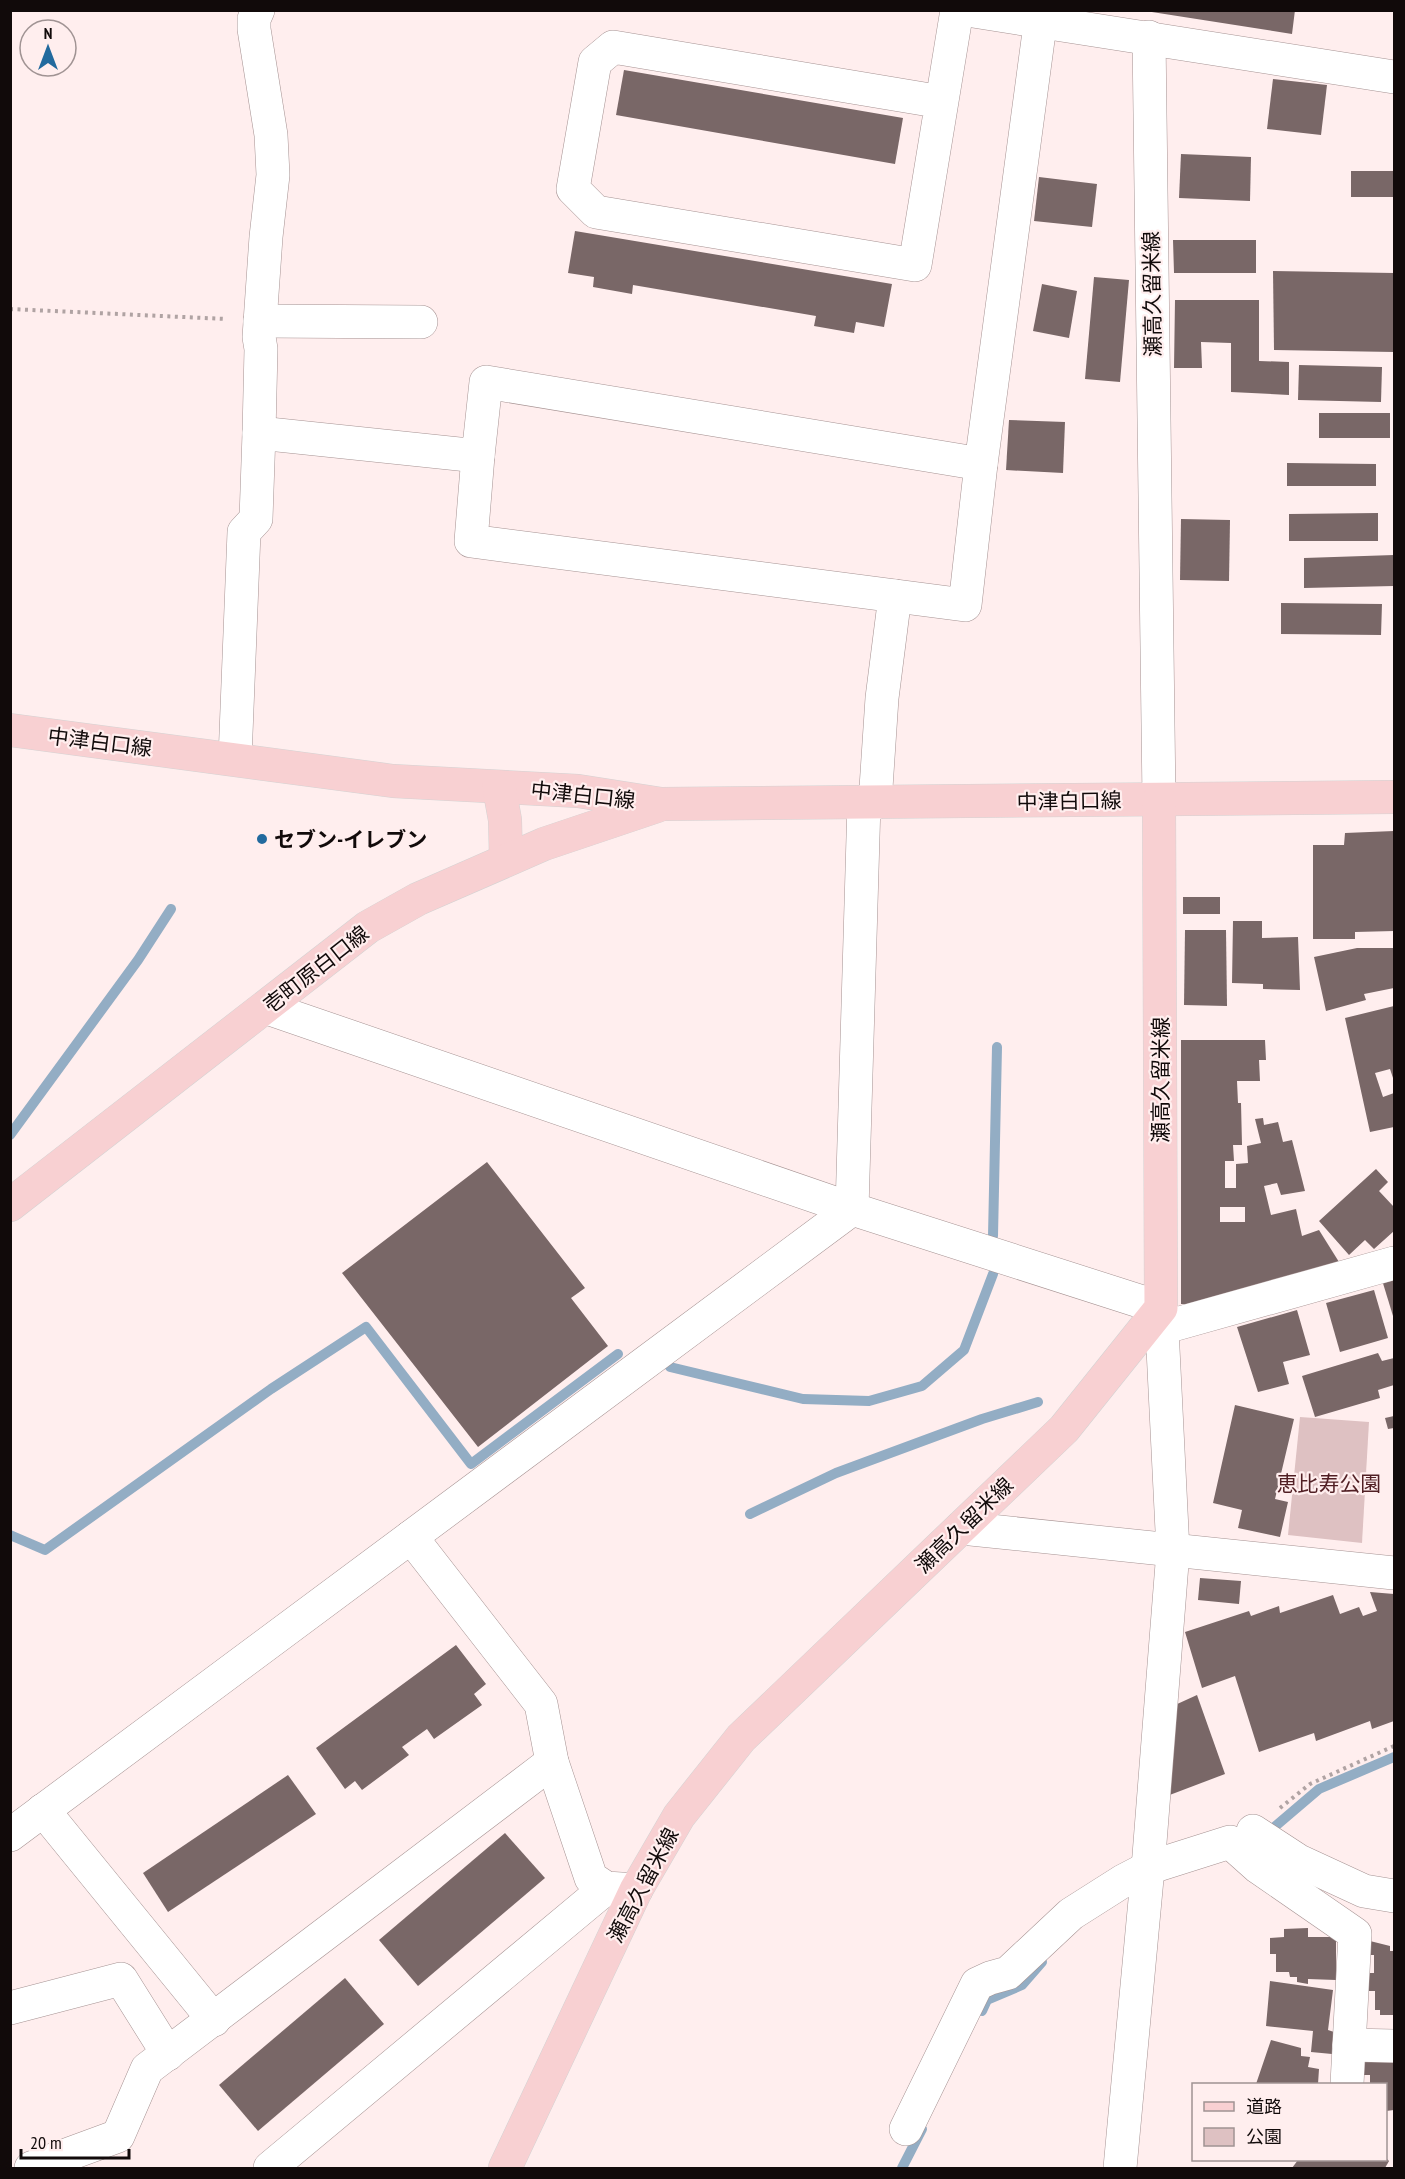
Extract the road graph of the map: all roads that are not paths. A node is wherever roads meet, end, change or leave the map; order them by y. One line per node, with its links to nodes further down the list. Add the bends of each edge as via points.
1 (258, 10): 9 (street, via 254,29 271,135 273,175)
2 (957, 10): 7 (street)
3 (967, 10): 4 (street)
4 (1042, 17): 5 (street); 12 (street)
5 (1149, 38): 6 (street); 18 (street, 瀬高久留米線)
6 (1395, 77)
7 (942, 102): 7 (street, via 613,47 595,62 573,189 596,212 915,266)
8 (421, 322): 9 (street)
9 (260, 335): 10 (street)
10 (260, 433): 11 (street); 15 (street, via 256,519 244,532)
11 (478, 456): 12 (street, via 486,382); 13 (street, via 471,541)
12 (981, 464): 13 (street, via 965,605)
13 (895, 596): 19 (street)
14 (10, 730): 15 (main road, 中津白口線)
15 (235, 759): 16 (main road, 中津白口線, via 393,781)
16 (499, 787): 20 (main road, 中津白口線, via 578,791); 21 (main road)
17 (1395, 797): 18 (main road)
18 (1159, 800): 19 (main road, 中津白口線); 26 (main road, 瀬高久留米線)
19 (870, 803): 20 (main road, 中津白口線); 24 (street)
20 (661, 804): 21 (main road, 壱町原白口線)
21 (506, 860): 22 (main road, 壱町原白口線, via 418,899 368,927)
22 (267, 1008): 23 (main road, 壱町原白口線); 24 (street)
23 (10, 1205)
24 (852, 1209): 26 (street); 28 (street)
25 (1395, 1263): 26 (street)
26 (1162, 1318): 27 (main road, 瀬高久留米線, via 1064,1429); 29 (street)
27 (961, 1528): 29 (street); 36 (main road, 瀬高久留米線, via 741,1738)
28 (411, 1537): 31 (street, via 542,1704); 32 (street)
29 (1173, 1551): 30 (street); 35 (street)
30 (1395, 1573)
31 (552, 1762): 36 (street, via 591,1878); 39 (street)
32 (43, 1810): 34 (street); 39 (street)
33 (1253, 1831): 37 (street, via 1299,1861 1353,1886)
34 (10, 1835)
35 (1148, 1868): 40 (street, via 1230,1842 1258,1868 1355,1935); 44 (street, via 1071,1914 1008,1973 977,1984); 48 (street)
36 (621, 1889): 46 (street); 47 (main road, 瀬高久留米線)
37 (1395, 1896)
38 (10, 2008): 42 (street, via 121,1979)
39 (214, 2020): 42 (street)
40 (1349, 2045): 41 (street); 43 (street)
41 (1395, 2046)
42 (168, 2054): 45 (street, via 147,2069 118,2136)
43 (1347, 2083)
44 (906, 2129)
45 (31, 2169)
46 (270, 2169)
47 (505, 2169)
48 (1120, 2169)

